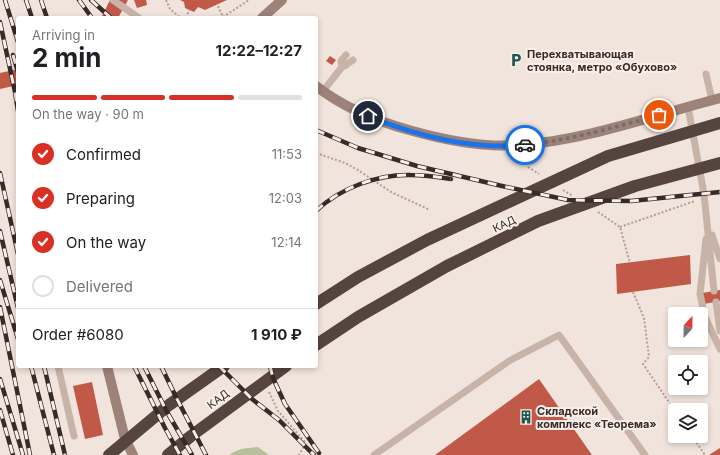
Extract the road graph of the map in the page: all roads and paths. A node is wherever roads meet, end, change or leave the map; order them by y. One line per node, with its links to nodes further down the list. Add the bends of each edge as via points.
1 (112, 0): 7 (lane)
2 (166, 0): 8 (path, via 170,9)
3 (249, 0): 11 (path)
4 (282, 0): 12 (street)
5 (218, 6): 10 (path)
6 (189, 10): 9 (path)
7 (136, 16)
8 (179, 16)
9 (187, 16)
10 (223, 16)
11 (225, 16)
12 (264, 16)
13 (346, 55): 15 (lane, via 341,61)
14 (352, 60): 15 (lane)
15 (342, 67): 17 (lane)
16 (706, 74): 18 (lane)
17 (319, 89): 19 (street, via 356,111 392,126 424,135 485,145 518,146 552,142)
18 (716, 99): 19 (street)
19 (688, 107): 23 (lane)
20 (720, 123): 32 (highway, КАД, via 608,156 427,240 358,277)
21 (318, 154): 24 (path, via 345,163 391,192)
22 (720, 163): 34 (highway, КАД, via 635,186 538,221 447,266 358,316)
23 (704, 198): 25 (lane); 26 (path)
24 (430, 210)
25 (708, 223): 27 (lane); 28 (lane); 29 (lane); 35 (lane, via 700,294 704,317)
26 (620, 227)
27 (720, 243)
28 (720, 259)
29 (714, 291)
30 (633, 292): 41 (path, via 644,318 649,357 643,364)
31 (716, 302): 33 (lane)
32 (318, 303)
33 (720, 330)
34 (318, 344)
35 (720, 348)
36 (58, 368): 42 (lane)
37 (107, 368): 45 (street, via 125,439)
38 (221, 368): 44 (highway, КАД, via 169,405)
39 (283, 368): 46 (highway, КАД)
40 (267, 388): 47 (path, via 278,411 306,443)
41 (670, 403)
42 (74, 436)
43 (697, 443): 50 (path)
44 (109, 455)
45 (133, 455)
46 (168, 455)
47 (299, 455)
48 (374, 455): 49 (lane, via 509,361 559,336)
49 (645, 455)
50 (705, 455)

